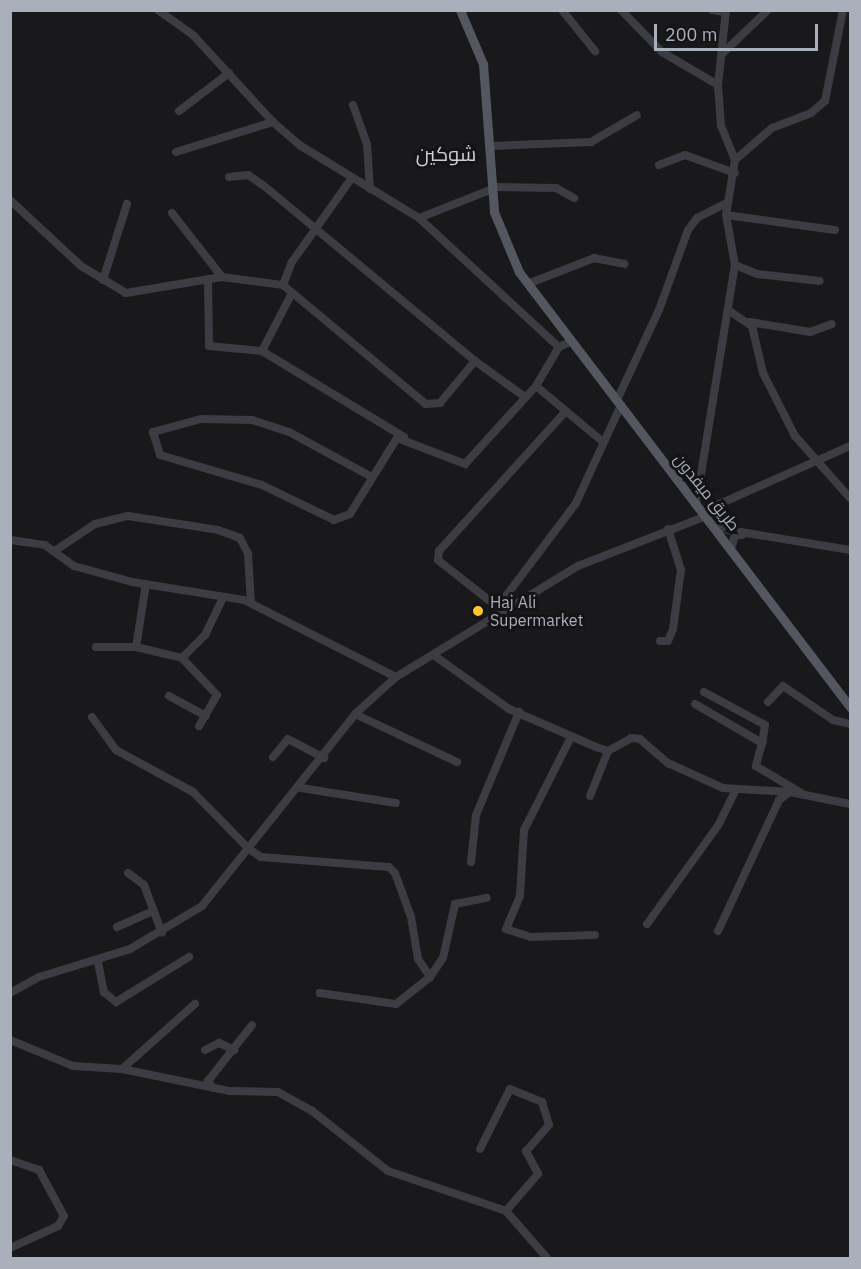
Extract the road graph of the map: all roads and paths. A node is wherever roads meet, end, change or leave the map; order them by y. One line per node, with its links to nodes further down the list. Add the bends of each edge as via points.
1 (158, 10): 12 (street, via 193,34)
2 (460, 10): 25 (main road, طريق ميفدون, via 483,64)
3 (466, 10): 18 (main road, طريق ميفدون, via 488,68)
4 (562, 10): 10 (street)
5 (621, 10): 13 (street, via 662,52)
6 (712, 10): 9 (street)
7 (768, 10): 11 (street)
8 (843, 10): 20 (street, via 825,101 811,113 772,128)
9 (726, 11): 11 (street)
10 (595, 51)
11 (723, 53): 13 (street)
12 (229, 74): 15 (street); 17 (street)
13 (717, 85): 20 (street, via 721,126)
14 (353, 105): 26 (street, via 367,144)
15 (179, 111)
16 (637, 115): 18 (street, via 591,142)
17 (273, 122): 19 (street); 24 (street)
18 (492, 146): 25 (main road, طريق ميفدون)
19 (176, 152)
20 (735, 160): 22 (street)
21 (660, 165): 22 (street, via 685,155)
22 (735, 173): 29 (street)
23 (229, 177): 34 (street, via 248,175)
24 (351, 178): 26 (street); 34 (street)
25 (493, 188): 27 (street, via 556,188); 33 (street); 42 (main road, طريق ميفدون, via 517,259); 45 (main road, طريق ميفدون, via 510,255)
26 (370, 189): 33 (street)
27 (574, 198)
28 (10, 200): 40 (street, via 52,242)
29 (728, 202): 32 (street); 55 (street, via 697,218 688,230)
30 (127, 204): 40 (street)
31 (172, 213): 38 (street)
32 (726, 215): 35 (street); 37 (street)
33 (419, 218): 50 (street)
34 (318, 226): 43 (street); 52 (street)
35 (835, 230)
36 (624, 264): 42 (street, via 594,258)
37 (735, 265): 41 (street, via 757,273); 46 (street)
38 (222, 277): 39 (street); 43 (street)
39 (208, 279): 40 (street, via 134,295); 51 (street, via 208,346)
40 (103, 280)
41 (820, 281)
42 (530, 284): 45 (main road, طريق ميفدون)
43 (283, 285): 44 (street)
44 (291, 295): 51 (street); 52 (street, via 426,404 437,405)
45 (539, 299): 49 (main road, طريق ميفدون)
46 (728, 310): 47 (street); 62 (street)
47 (750, 322): 48 (street, via 810,332); 60 (street, via 779,412)
48 (832, 324)
49 (570, 342): 50 (street); 55 (main road, طريق ميفدون)
50 (559, 347): 53 (street)
51 (262, 351): 57 (street)
52 (475, 361): 54 (street)
53 (536, 386): 54 (street); 56 (street)
54 (525, 397): 57 (street, via 465,464)
55 (619, 403): 58 (street); 63 (main road, طريق ميفدون)
56 (566, 411): 58 (street); 76 (street, via 439,551 438,560)
57 (408, 440): 61 (street, via 398,438)
58 (603, 442): 76 (street, via 566,519)
59 (850, 446): 60 (street)
60 (818, 463): 64 (street); 65 (street)
61 (370, 476): 61 (street, via 350,514 334,520 262,485 160,454 153,432 201,419 252,420 289,432)
62 (700, 480): 63 (street); 65 (street)
63 (682, 489): 65 (main road, طريق ميفدون)
64 (850, 498)
65 (701, 510): 66 (main road, طريق ميفدون); 67 (street)
66 (716, 528): 68 (street); 70 (main road, طريق ميفدون)
67 (668, 530): 77 (street, via 578,566); 78 (street, via 681,570 673,629 668,641)
68 (744, 535): 70 (street, via 735,535); 72 (street)
69 (10, 540): 71 (street)
70 (732, 546): 88 (main road, طريق ميفدون)
71 (56, 550): 73 (street, via 74,566); 75 (street, via 95,524 128,516 218,530 240,538 248,554)
72 (850, 550)
73 (146, 584): 74 (street); 80 (street)
74 (223, 598): 75 (street); 82 (street, via 205,635)
75 (251, 603): 83 (street)
76 (500, 604): 77 (street)
77 (504, 612): 81 (street)
78 (660, 641)
79 (96, 647): 80 (street)
80 (136, 647): 82 (street)
81 (435, 656): 83 (street); 89 (street)
82 (182, 658): 91 (street, via 217,695)
83 (396, 677): 90 (street)
84 (704, 692): 96 (street, via 765,725)
85 (169, 696): 91 (street)
86 (768, 702): 93 (street, via 783,686 834,720)
87 (695, 704): 96 (street)
88 (850, 707)
89 (519, 712): 95 (street); 109 (street, via 476,815)
90 (355, 714): 99 (street); 100 (street)
91 (206, 716): 94 (street)
92 (92, 717): 108 (street, via 116,750 194,792)
93 (850, 724)
94 (199, 726)
95 (571, 737): 97 (street); 117 (street, via 524,830 520,896 506,929 531,937)
96 (762, 743): 104 (street, via 756,766)
97 (608, 751): 102 (street, via 631,738 643,740 668,763); 105 (street)
98 (273, 757): 99 (street, via 288,739)
99 (324, 758): 101 (street)
100 (458, 762)
101 (301, 788): 106 (street); 108 (street)
102 (735, 791): 103 (street); 113 (street, via 719,824)
103 (790, 792): 104 (street); 115 (street, via 779,800)
104 (802, 794): 107 (street)
105 (590, 796)
106 (396, 803)
107 (850, 804)
108 (249, 849): 116 (street, via 202,906); 120 (street, via 261,857 391,868 411,917 418,959)
109 (471, 862)
110 (128, 873): 112 (street, via 144,885)
111 (486, 898): 120 (street, via 455,904 443,958)
112 (153, 911): 114 (street); 116 (street)
113 (647, 924)
114 (117, 927)
115 (718, 931)
116 (162, 933): 119 (street)
117 (595, 935)
118 (189, 957): 119 (street, via 116,1002 104,992)
119 (98, 962): 121 (street, via 39,977)
120 (430, 976): 122 (street, via 400,1003)
121 (10, 993)
122 (320, 993)
123 (195, 1004): 128 (street)
124 (252, 1025): 127 (street)
125 (10, 1040): 128 (street, via 73,1066)
126 (205, 1050): 127 (street, via 219,1043)
127 (234, 1050): 129 (street, via 208,1082)
128 (122, 1069): 129 (street)
129 (213, 1088): 132 (street, via 278,1092 311,1110 388,1171)
130 (480, 1149): 132 (street, via 510,1089 543,1101 549,1125 526,1151 538,1174)
131 (10, 1160): 133 (street, via 39,1170 64,1216 58,1226)
132 (506, 1211): 134 (street)
133 (10, 1248)
134 (548, 1258)

